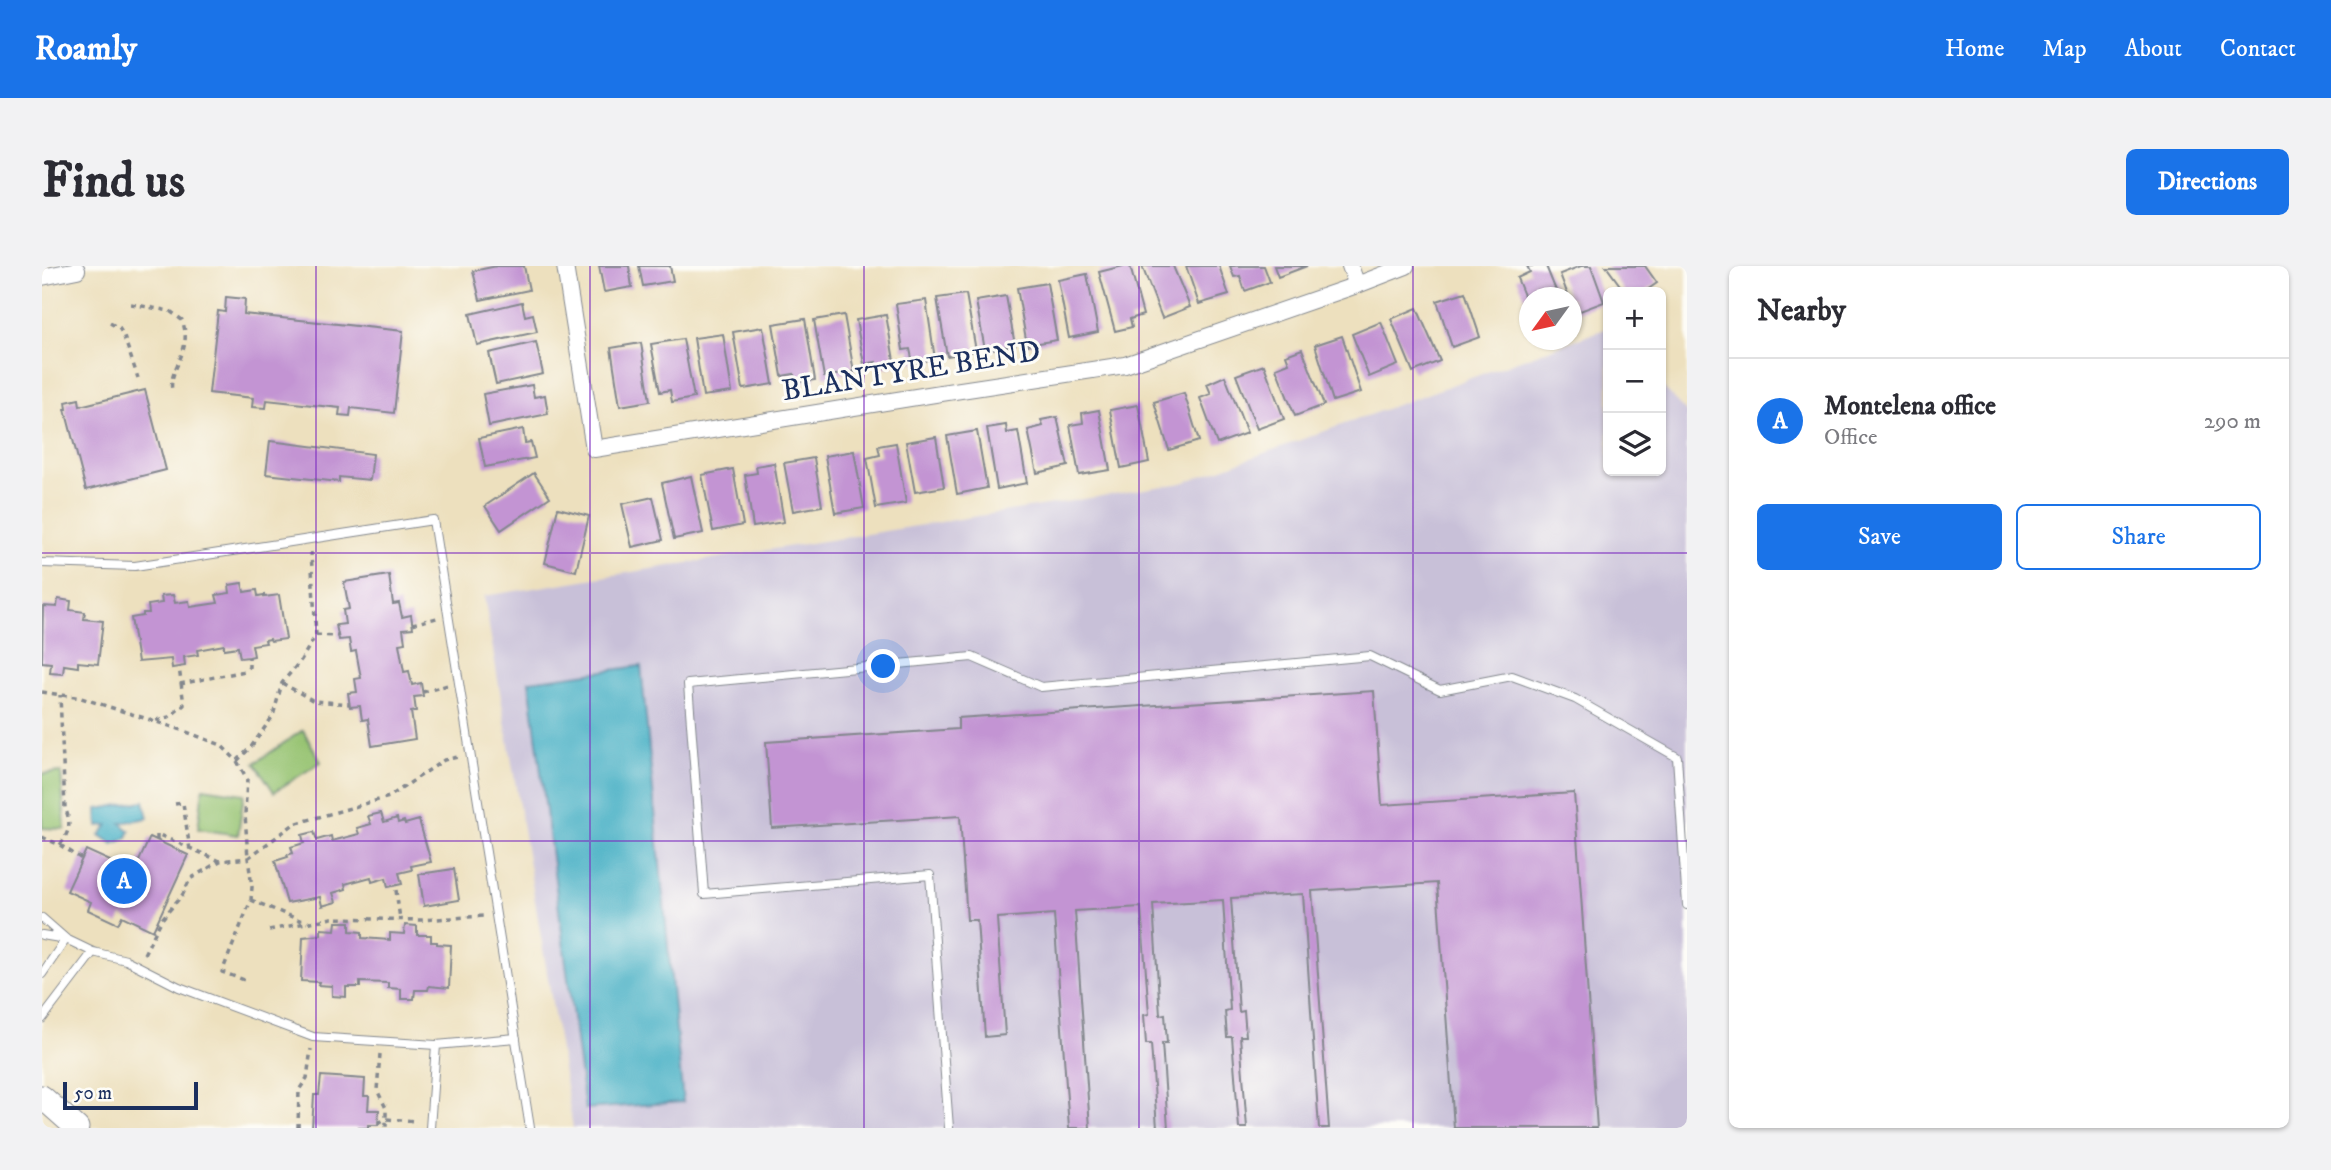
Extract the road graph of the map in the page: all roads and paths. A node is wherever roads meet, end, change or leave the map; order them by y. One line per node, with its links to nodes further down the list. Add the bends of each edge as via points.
1 (565, 266): 6 (street, BLANTYRE BEND, via 594,449 1125,365)
2 (1350, 266): 6 (street)
3 (1406, 266): 6 (street, BLANTYRE BEND)
4 (79, 268): 5 (street)
5 (42, 277)
6 (1357, 285)
7 (131, 304): 10 (path, via 170,311 182,320 186,337)
8 (110, 323): 9 (path, via 123,334)
9 (138, 378)
10 (172, 390)
11 (309, 539): 12 (lane, via 135,566); 13 (lane, via 433,520); 15 (path)
12 (42, 563)
13 (449, 615): 14 (path); 19 (lane)
14 (412, 624)
15 (316, 635): 16 (path); 20 (path)
16 (338, 636)
17 (249, 657): 21 (path, via 245,671)
18 (179, 667): 21 (path)
19 (459, 682): 23 (path); 27 (lane)
20 (282, 683): 25 (path, via 320,703); 28 (path, via 273,716)
21 (180, 684): 26 (path, via 184,705 169,717)
22 (42, 692): 24 (path)
23 (423, 692)
24 (60, 695): 26 (path); 32 (path, via 69,818 69,833)
25 (350, 704)
26 (154, 721): 28 (path, via 221,746)
27 (471, 755): 34 (path, via 444,760 389,797 294,824); 40 (lane)
28 (237, 761): 34 (path, via 247,779)
29 (175, 804): 33 (path, via 183,803)
30 (42, 837): 32 (path)
31 (157, 840): 33 (path, via 157,834)
32 (60, 845): 35 (path)
33 (190, 850): 36 (path)
34 (248, 858): 36 (path); 38 (path)
35 (82, 859)
36 (220, 861): 48 (path, via 190,879 162,919)
37 (396, 890): 42 (path)
38 (251, 900): 43 (path); 50 (path, via 222,972)
39 (1687, 905): 64 (lane, via 1676,757 1574,699 1512,676 1440,690 1370,656 1041,687 972,657 688,684 705,894 930,875)
40 (496, 915): 42 (path); 53 (lane)
41 (42, 918): 46 (lane)
42 (400, 920): 43 (path, via 332,918)
43 (307, 923): 44 (path)
44 (269, 930)
45 (42, 935): 46 (lane)
46 (66, 939): 47 (lane); 49 (lane)
47 (93, 952): 48 (lane); 51 (lane)
48 (138, 966): 52 (lane, via 179,987)
49 (42, 974)
50 (247, 981)
51 (42, 1019)
52 (313, 1037): 54 (lane); 61 (path, via 307,1078 299,1090)
53 (516, 1038): 55 (lane); 63 (lane)
54 (381, 1041): 55 (lane); 57 (path, via 377,1090)
55 (436, 1045): 59 (lane)
56 (42, 1097): 60 (main road)
57 (386, 1119): 58 (path); 59 (path); 62 (path)
58 (378, 1122)
59 (430, 1125)
60 (76, 1128)
61 (298, 1128)
62 (386, 1128)
63 (530, 1128)
64 (949, 1128)

